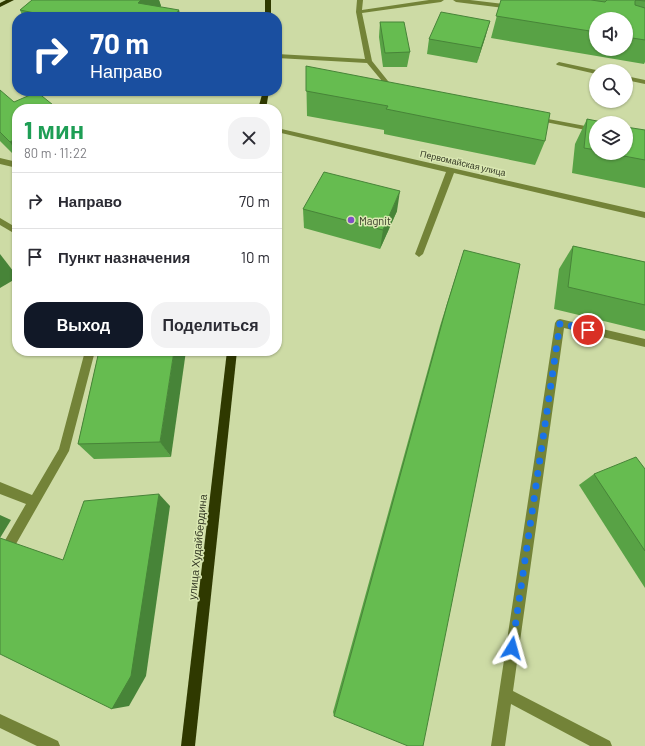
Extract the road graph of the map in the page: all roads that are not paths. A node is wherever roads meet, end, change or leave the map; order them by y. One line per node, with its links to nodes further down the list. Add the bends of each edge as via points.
1 (11, 0): 6 (main road)
2 (268, 0): 8 (main road)
3 (360, 0): 9 (street)
4 (441, 0): 9 (street)
5 (456, 0): 7 (street)
6 (0, 5)
7 (522, 8)
8 (268, 12)
9 (360, 12): 11 (street)
10 (282, 56): 11 (street)
11 (369, 61): 16 (street, via 392,91)
12 (559, 64): 13 (street)
13 (589, 70)
14 (633, 79): 15 (street)
15 (645, 82)
16 (400, 93)
17 (526, 116): 18 (street)
18 (589, 129)
19 (282, 131): 22 (street, Первомайская улица)
20 (0, 161): 21 (street)
21 (12, 164)
22 (451, 170): 23 (street, Первомайская улица); 26 (street)
23 (645, 215)
24 (0, 221): 25 (street)
25 (12, 229)
26 (419, 254)
27 (645, 343): 33 (street, via 560,323)
28 (89, 356): 31 (street, via 64,451)
29 (231, 356): 36 (main road, улица Худайбердина)
30 (0, 488): 31 (street)
31 (34, 502): 32 (street)
32 (0, 561)
33 (505, 694): 37 (street); 38 (street)
34 (0, 721): 35 (street)
35 (53, 746)
36 (188, 746)
37 (498, 746)
38 (605, 746)

